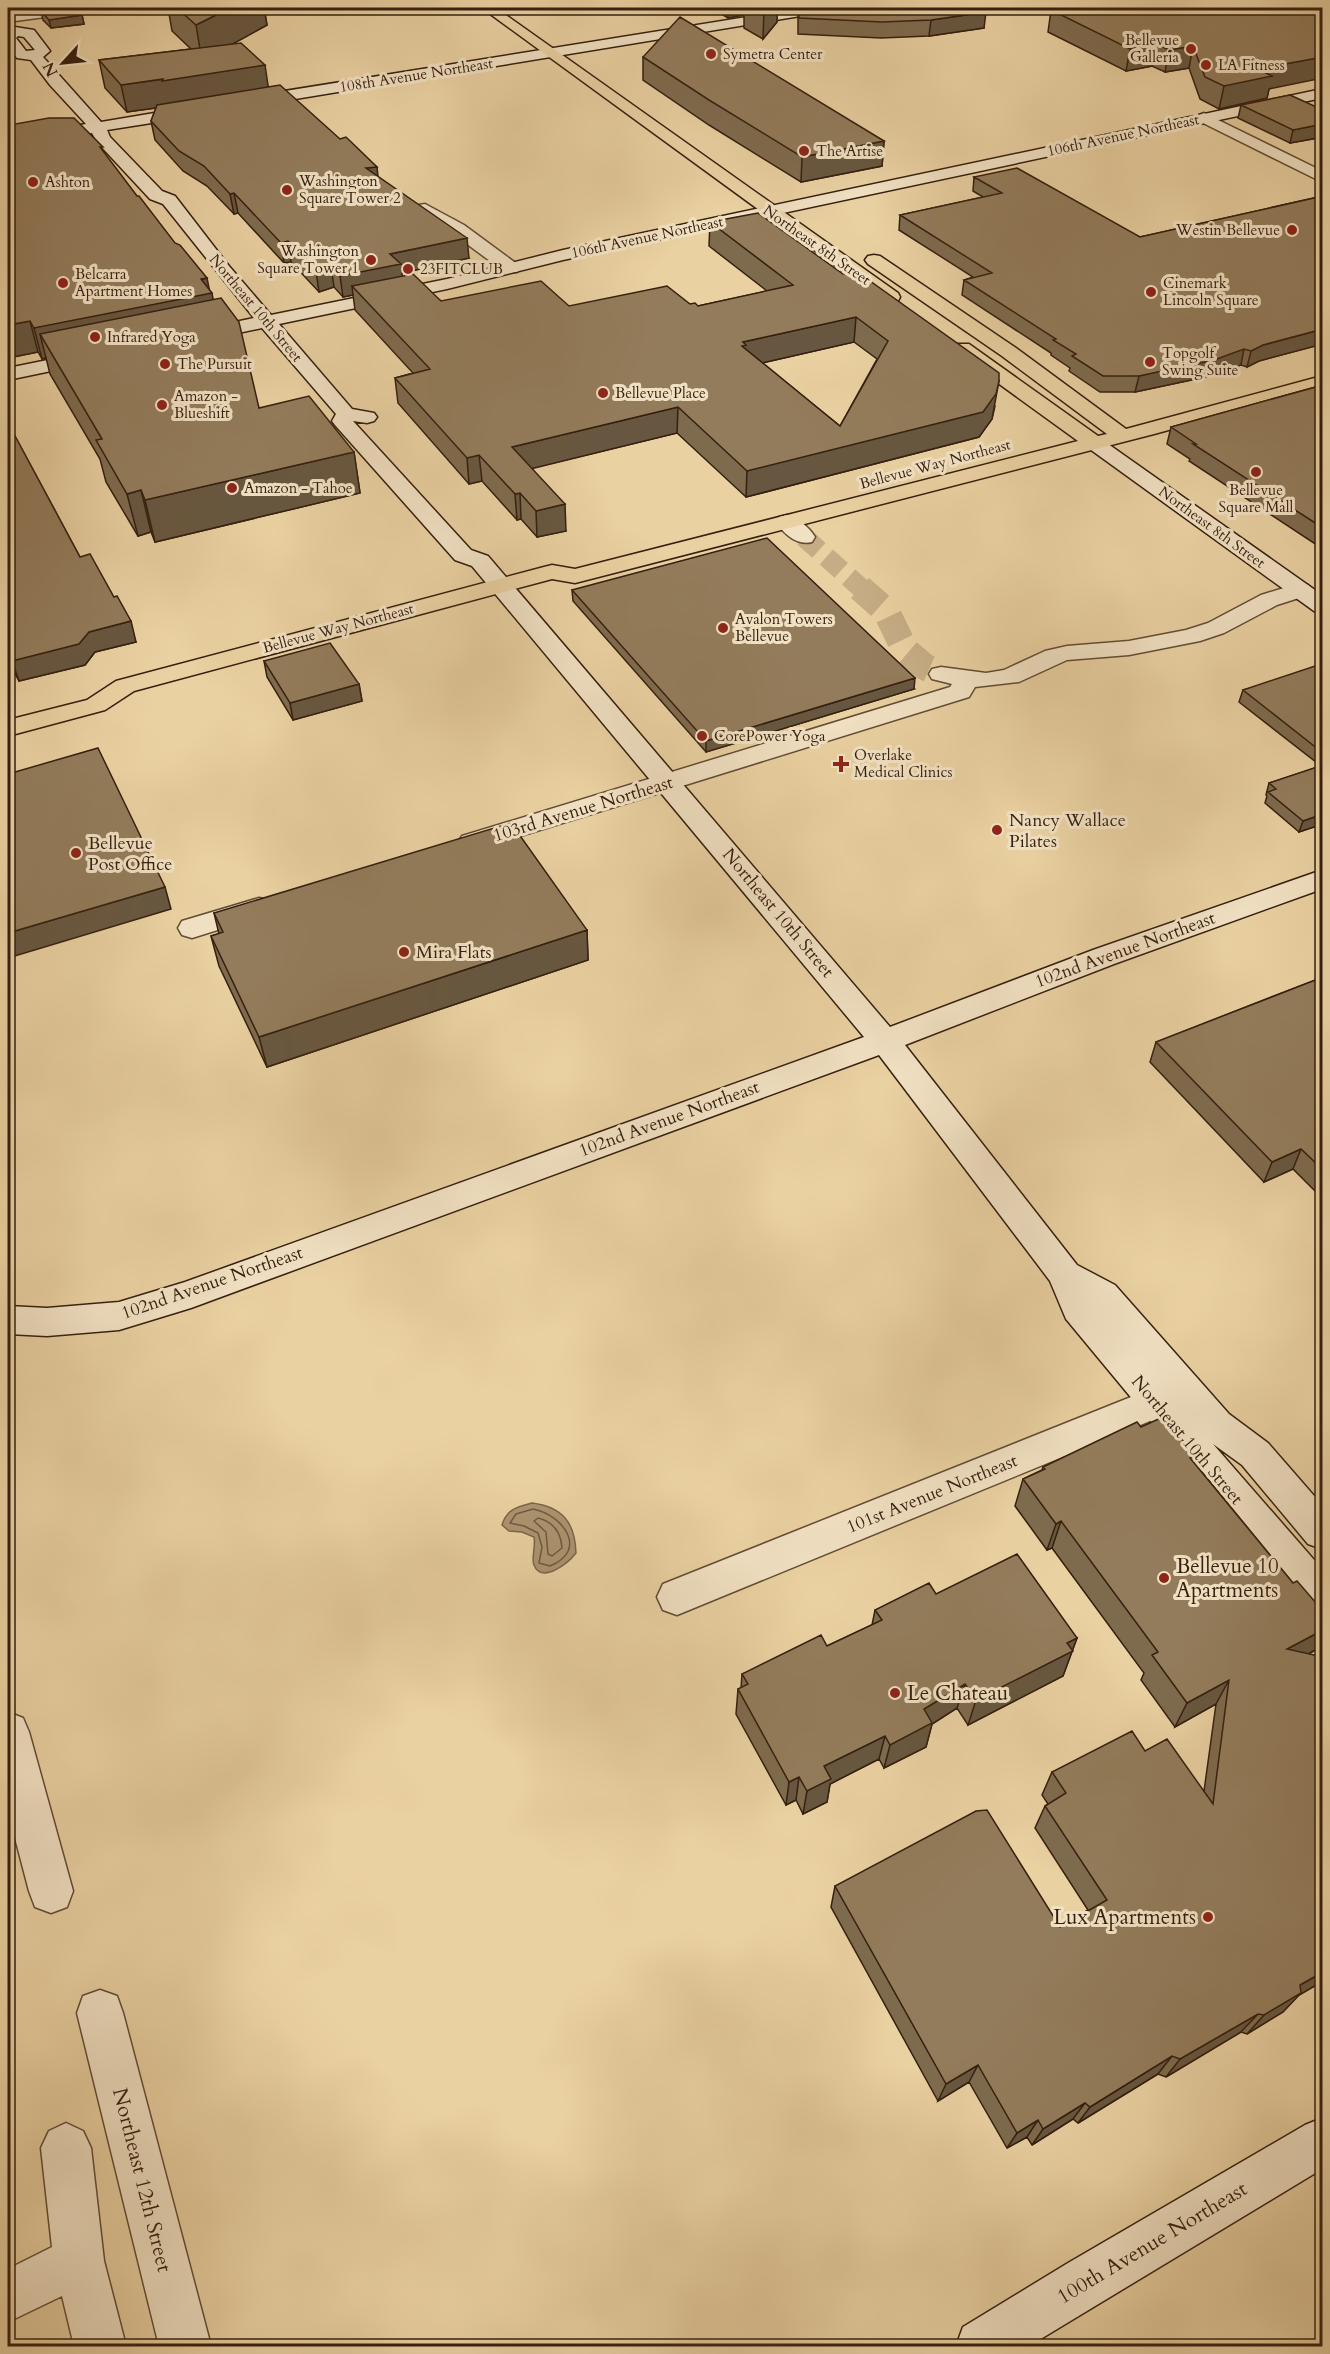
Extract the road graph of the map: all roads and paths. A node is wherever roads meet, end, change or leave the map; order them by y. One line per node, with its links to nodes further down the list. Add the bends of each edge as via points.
1 (82, 8): 4 (street)
2 (488, 8): 7 (main road, Northeast 8th Street)
3 (825, 8): 6 (street, 108th Avenue Northeast)
4 (11, 25): 13 (street, Northeast 10th Street, via 8,37 22,55 35,56)
5 (553, 35): 6 (main road)
6 (573, 49): 7 (street, 108th Avenue Northeast); 8 (main road)
7 (549, 53): 10 (street, 108th Avenue Northeast); 20 (main road, Northeast 8th Street)
8 (621, 84)
9 (1323, 93): 12 (street, 106th Avenue Northeast)
10 (236, 104)
11 (213, 108): 13 (street)
12 (1204, 118): 16 (street); 18 (street, 106th Avenue Northeast)
13 (97, 127): 14 (street); 15 (street, Northeast 10th Street); 25 (street, Northeast 10th Street, via 103,139 156,195 170,192 223,270)
14 (8, 141)
15 (131, 145)
16 (1323, 177)
17 (772, 189): 18 (main road, Northeast 8th Street)
18 (795, 205): 20 (street, 106th Avenue Northeast); 21 (main road, Northeast 8th Street)
19 (425, 209): 23 (street)
20 (768, 211): 23 (street, 106th Avenue Northeast); 24 (main road, Northeast 8th Street)
21 (816, 220)
22 (862, 251): 33 (main road, Northeast 8th Street)
23 (511, 268): 25 (street, 106th Avenue Northeast)
24 (902, 305)
25 (266, 321): 27 (street, 106th Avenue Northeast); 31 (street, Northeast 10th Street)
26 (945, 336): 34 (main road, Northeast 8th Street)
27 (171, 340)
28 (110, 353): 29 (street)
29 (8, 374)
30 (1323, 382): 37 (main road, Bellevue Way Northeast)
31 (346, 414): 35 (street, via 368,417); 44 (street, Northeast 10th Street, via 342,421 462,555)
32 (1121, 414): 33 (main road)
33 (1099, 419): 34 (main road); 37 (main road, Northeast 8th Street)
34 (1073, 427): 36 (main road); 39 (main road, Northeast 8th Street)
35 (383, 434)
36 (1048, 434)
37 (1122, 436): 39 (main road, Bellevue Way Northeast); 40 (street, Northeast 8th Street)
38 (1014, 443): 45 (main road, Bellevue Way Northeast, via 560,562)
39 (1094, 443): 41 (main road, Bellevue Way Northeast); 47 (street, Northeast 8th Street)
40 (1140, 449)
41 (787, 522): 43 (street); 45 (main road, Bellevue Way Northeast, via 575,576)
42 (476, 537): 44 (street, via 488,550)
43 (804, 537)
44 (480, 561): 46 (street, Northeast 10th Street)
45 (552, 572): 46 (main road, Bellevue Way Northeast)
46 (501, 586): 49 (main road, Bellevue Way Northeast); 52 (street, Northeast 10th Street)
47 (1300, 590): 48 (street, Northeast 8th Street); 52 (street, 103rd Avenue Northeast, via 1191,636 1129,648 1068,653 1010,677 953,677 960,692)
48 (1323, 606)
49 (125, 686): 50 (main road, Bellevue Way Northeast, via 90,684); 51 (main road, Bellevue Way Northeast, via 96,705)
50 (8, 705)
51 (8, 728)
52 (668, 783): 53 (street, 103rd Avenue Northeast); 57 (street, Northeast 10th Street)
53 (445, 851)
54 (1323, 879): 57 (street, 102nd Avenue Northeast)
55 (286, 899): 56 (street)
56 (192, 928)
57 (885, 1041): 58 (street, 102nd Avenue Northeast, via 191,1294 119,1316 47,1322); 59 (street, Northeast 10th Street, via 1065,1275 1078,1309)
58 (8, 1320)
59 (1170, 1397): 60 (street, Northeast 10th Street, via 1255,1454); 61 (street, 101st Avenue Northeast); 62 (street, Northeast 10th Street)
60 (1323, 1532)
61 (677, 1597)
62 (1323, 1598)
63 (8, 1732): 64 (street)
64 (51, 1891)
65 (100, 2013): 71 (street, Northeast 12th Street)
66 (1323, 2142): 72 (street, 100th Avenue Northeast)
67 (66, 2148): 68 (street)
68 (79, 2261): 69 (street); 70 (street)
69 (8, 2296)
70 (100, 2346)
71 (185, 2346)
72 (982, 2346)

